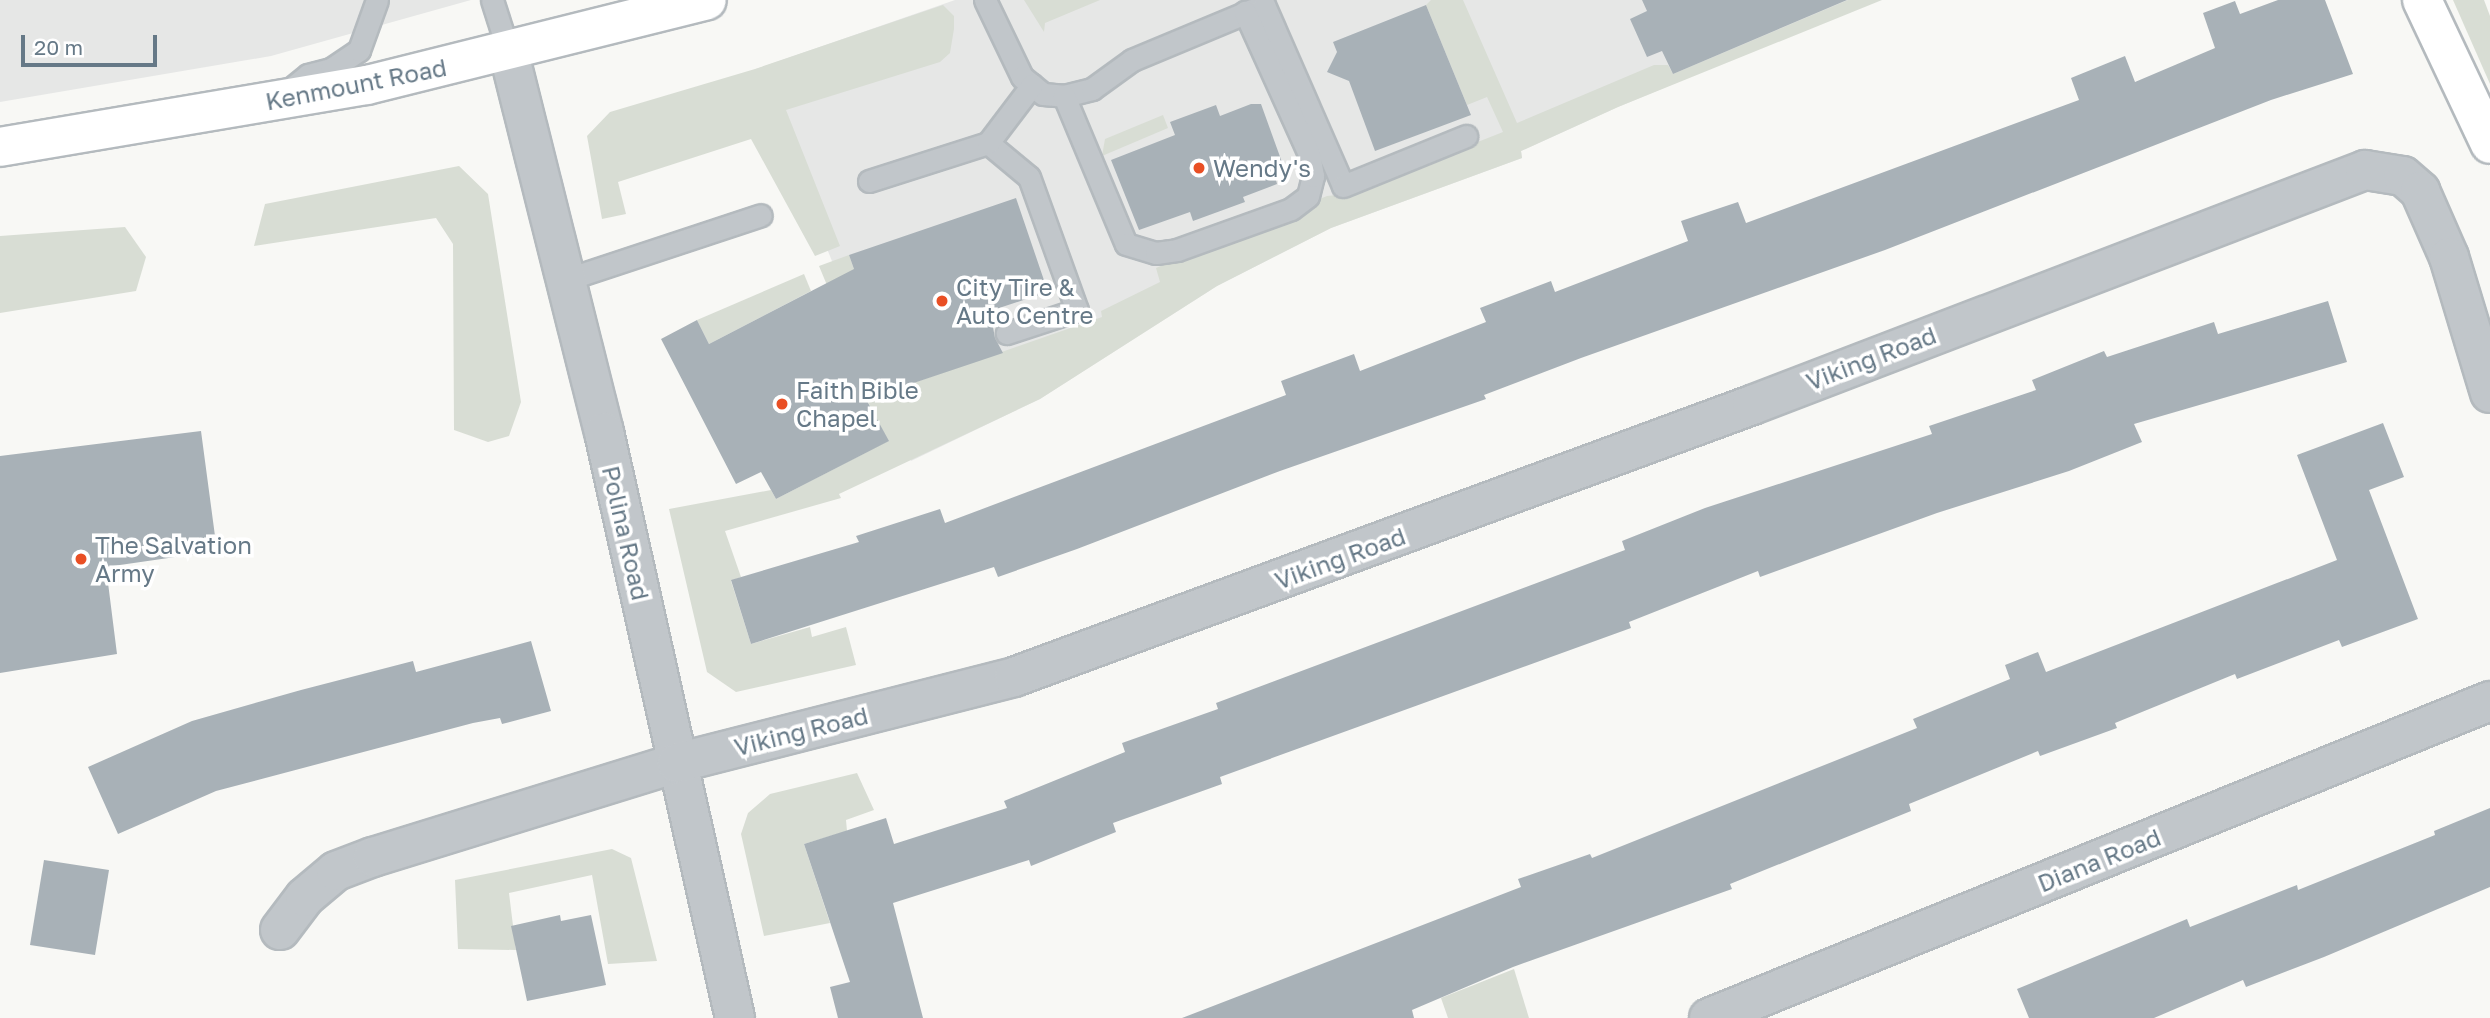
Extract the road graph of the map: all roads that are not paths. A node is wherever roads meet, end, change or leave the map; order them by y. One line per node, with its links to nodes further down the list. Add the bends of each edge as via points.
1 (377, 0): 10 (lane, via 359,50 331,69 308,75)
2 (492, 0): 7 (lane)
3 (707, 0): 7 (main road, Kenmount Road)
4 (985, 0): 8 (lane, via 1022,77)
5 (2422, 0): 13 (main road)
6 (1245, 12): 9 (lane, via 1132,60 1092,89); 9 (lane, via 1310,154 1308,196 1291,209 1177,250 1156,253 1126,244); 11 (lane, via 1264,5 1343,186)
7 (508, 50): 10 (main road, Kenmount Road, via 367,85); 17 (street, Polina Road)
8 (1032, 85): 9 (lane, via 1043,94); 12 (lane)
9 (1064, 96)
10 (278, 100): 14 (main road, Kenmount Road)
11 (1466, 136)
12 (988, 143): 15 (lane); 18 (lane, via 1029,177 1077,310)
13 (2490, 144)
14 (0, 146)
15 (869, 181)
16 (761, 215): 17 (lane)
17 (565, 280): 21 (street, Polina Road)
18 (1007, 333)
19 (2490, 393): 21 (street, Viking Road, via 2449,257 2420,191 2403,176 2365,170 2318,184 1752,405 1014,677)
20 (2490, 701): 24 (street, Diana Road)
21 (677, 763): 22 (street, Viking Road, via 337,871 305,897); 23 (street, Polina Road)
22 (280, 930)
23 (735, 1018)
24 (1709, 1018)

